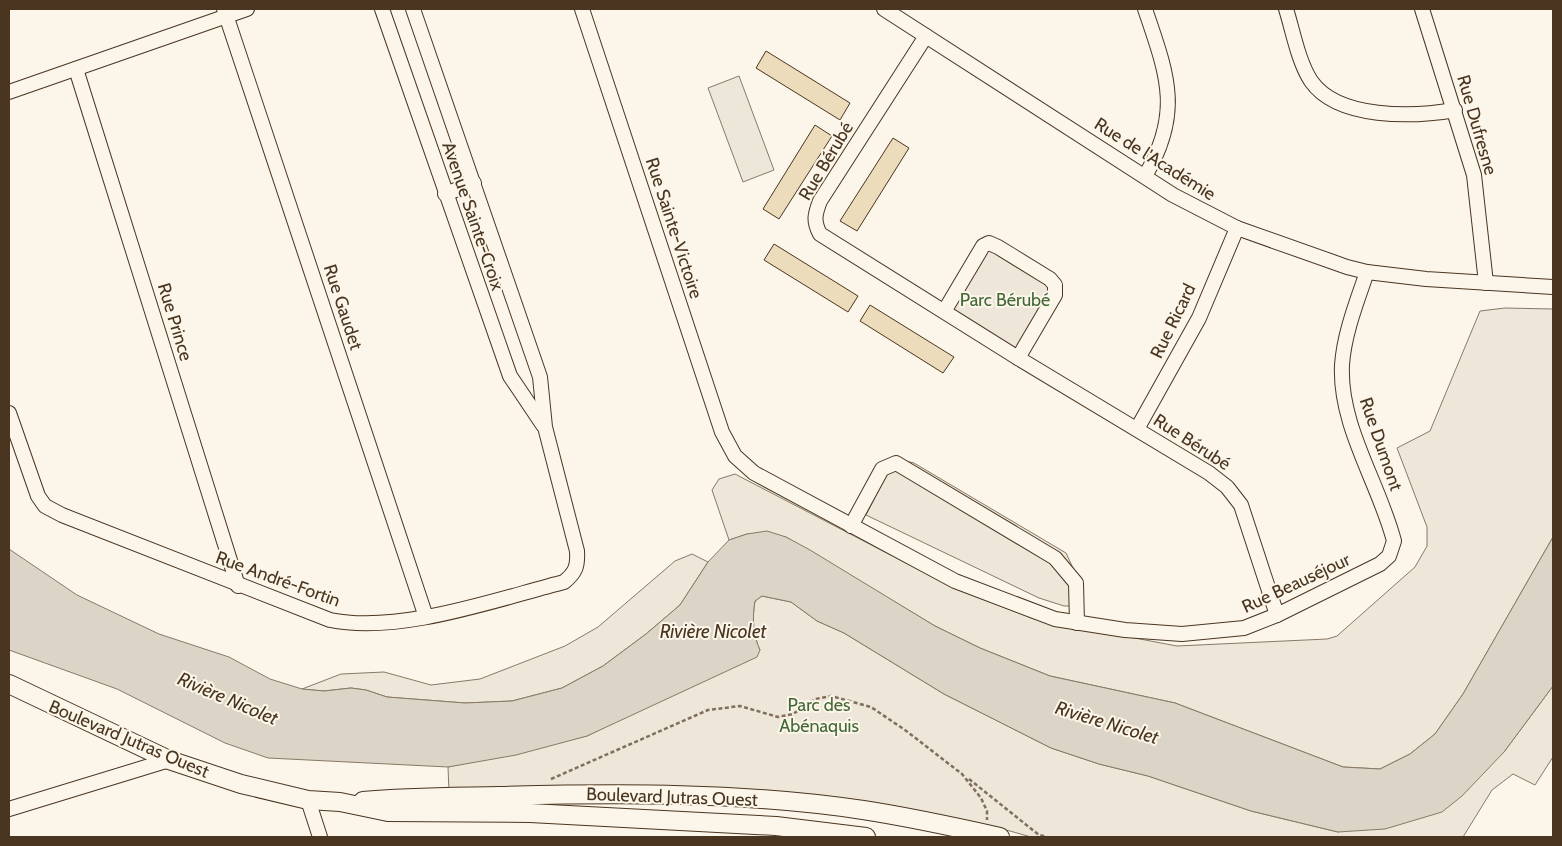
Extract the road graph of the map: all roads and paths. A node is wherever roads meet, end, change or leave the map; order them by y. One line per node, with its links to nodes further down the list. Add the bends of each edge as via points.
1 (247, 9): 9 (street)
2 (382, 9): 16 (street, Avenue Sainte-Croix)
3 (413, 9): 15 (street, Avenue Sainte-Croix)
4 (582, 9): 26 (street, Rue Sainte-Victoire, via 722,432)
5 (884, 9): 10 (street, Rue de l'Académie)
6 (1145, 9): 14 (street, via 1164,70 1169,105 1163,140)
7 (1286, 9): 13 (street, via 1311,81 1329,98 1357,108 1396,114)
8 (1422, 9): 13 (street, Rue Dufresne)
9 (225, 12): 11 (street); 32 (street, Rue Gaudet)
10 (926, 36): 14 (street, Rue de l'Académie); 21 (street, Rue Bérubé, via 820,201 815,225 820,234)
11 (76, 69): 12 (street); 30 (street, Rue Prince)
12 (9, 92)
13 (1455, 110): 19 (street, Rue Dufresne, via 1474,175)
14 (1145, 176): 17 (street, Rue de l'Académie, via 1172,195)
15 (474, 184): 16 (street); 24 (street, Avenue Sainte-Croix, via 540,377)
16 (445, 194): 24 (street, Avenue Sainte-Croix, via 510,376)
17 (1237, 228): 18 (street, Rue de l'Académie); 25 (street, Rue Ricard, via 1199,318)
18 (1367, 272): 19 (street, Rue de l'Académie); 28 (street, Rue Dumont, via 1346,343 1342,380 1352,426)
19 (1486, 283): 20 (street, Rue de l'Académie)
20 (1553, 287)
21 (945, 310): 22 (street, Rue Bérubé); 22 (street, via 983,246 988,243 1050,279 1055,285 1055,294)
22 (1018, 358): 25 (street, Rue Bérubé)
23 (9, 413): 30 (street, Rue André-Fortin, via 38,496 45,506)
24 (545, 428): 29 (street, Avenue Sainte-Croix)
25 (1138, 429): 31 (street, Rue Bérubé, via 1210,473 1241,505)
26 (735, 456): 27 (street, Rue Beauséjour, via 754,473)
27 (851, 526): 33 (street, Rue Beauséjour, via 954,581 1027,610); 33 (street, via 882,469 896,463 1054,558 1076,583)
28 (1394, 541): 31 (street, Rue Beauséjour, via 1389,556 1380,564)
29 (578, 565): 32 (street, Rue André-Fortin, via 564,582)
30 (238, 586): 32 (street, Rue André-Fortin, via 330,620 350,624 374,625)
31 (1277, 615): 33 (street, Rue Beauséjour, via 1244,628 1182,634)
32 (426, 616)
33 (1077, 624)
34 (9, 684): 35 (main road, Boulevard Jutras Ouest)
35 (170, 760): 38 (main road, Boulevard Jutras Ouest, via 241,784); 40 (street)
36 (962, 774): 37 (path, via 872,707 831,696 815,699 793,714 778,717 740,706 708,710); 41 (path, via 987,811); 45 (path, via 1039,835)
37 (546, 780)
38 (308, 800): 39 (main road, Boulevard Jutras Ouest); 42 (street)
39 (340, 802): 43 (main road, Boulevard Jutras Ouest, via 388,812 530,813 776,826); 44 (main road, Boulevard Jutras Ouest, via 613,793 712,797 861,810)
40 (9, 809)
41 (986, 825)
42 (320, 837)
43 (866, 837)
44 (1000, 837)
45 (1047, 837)

